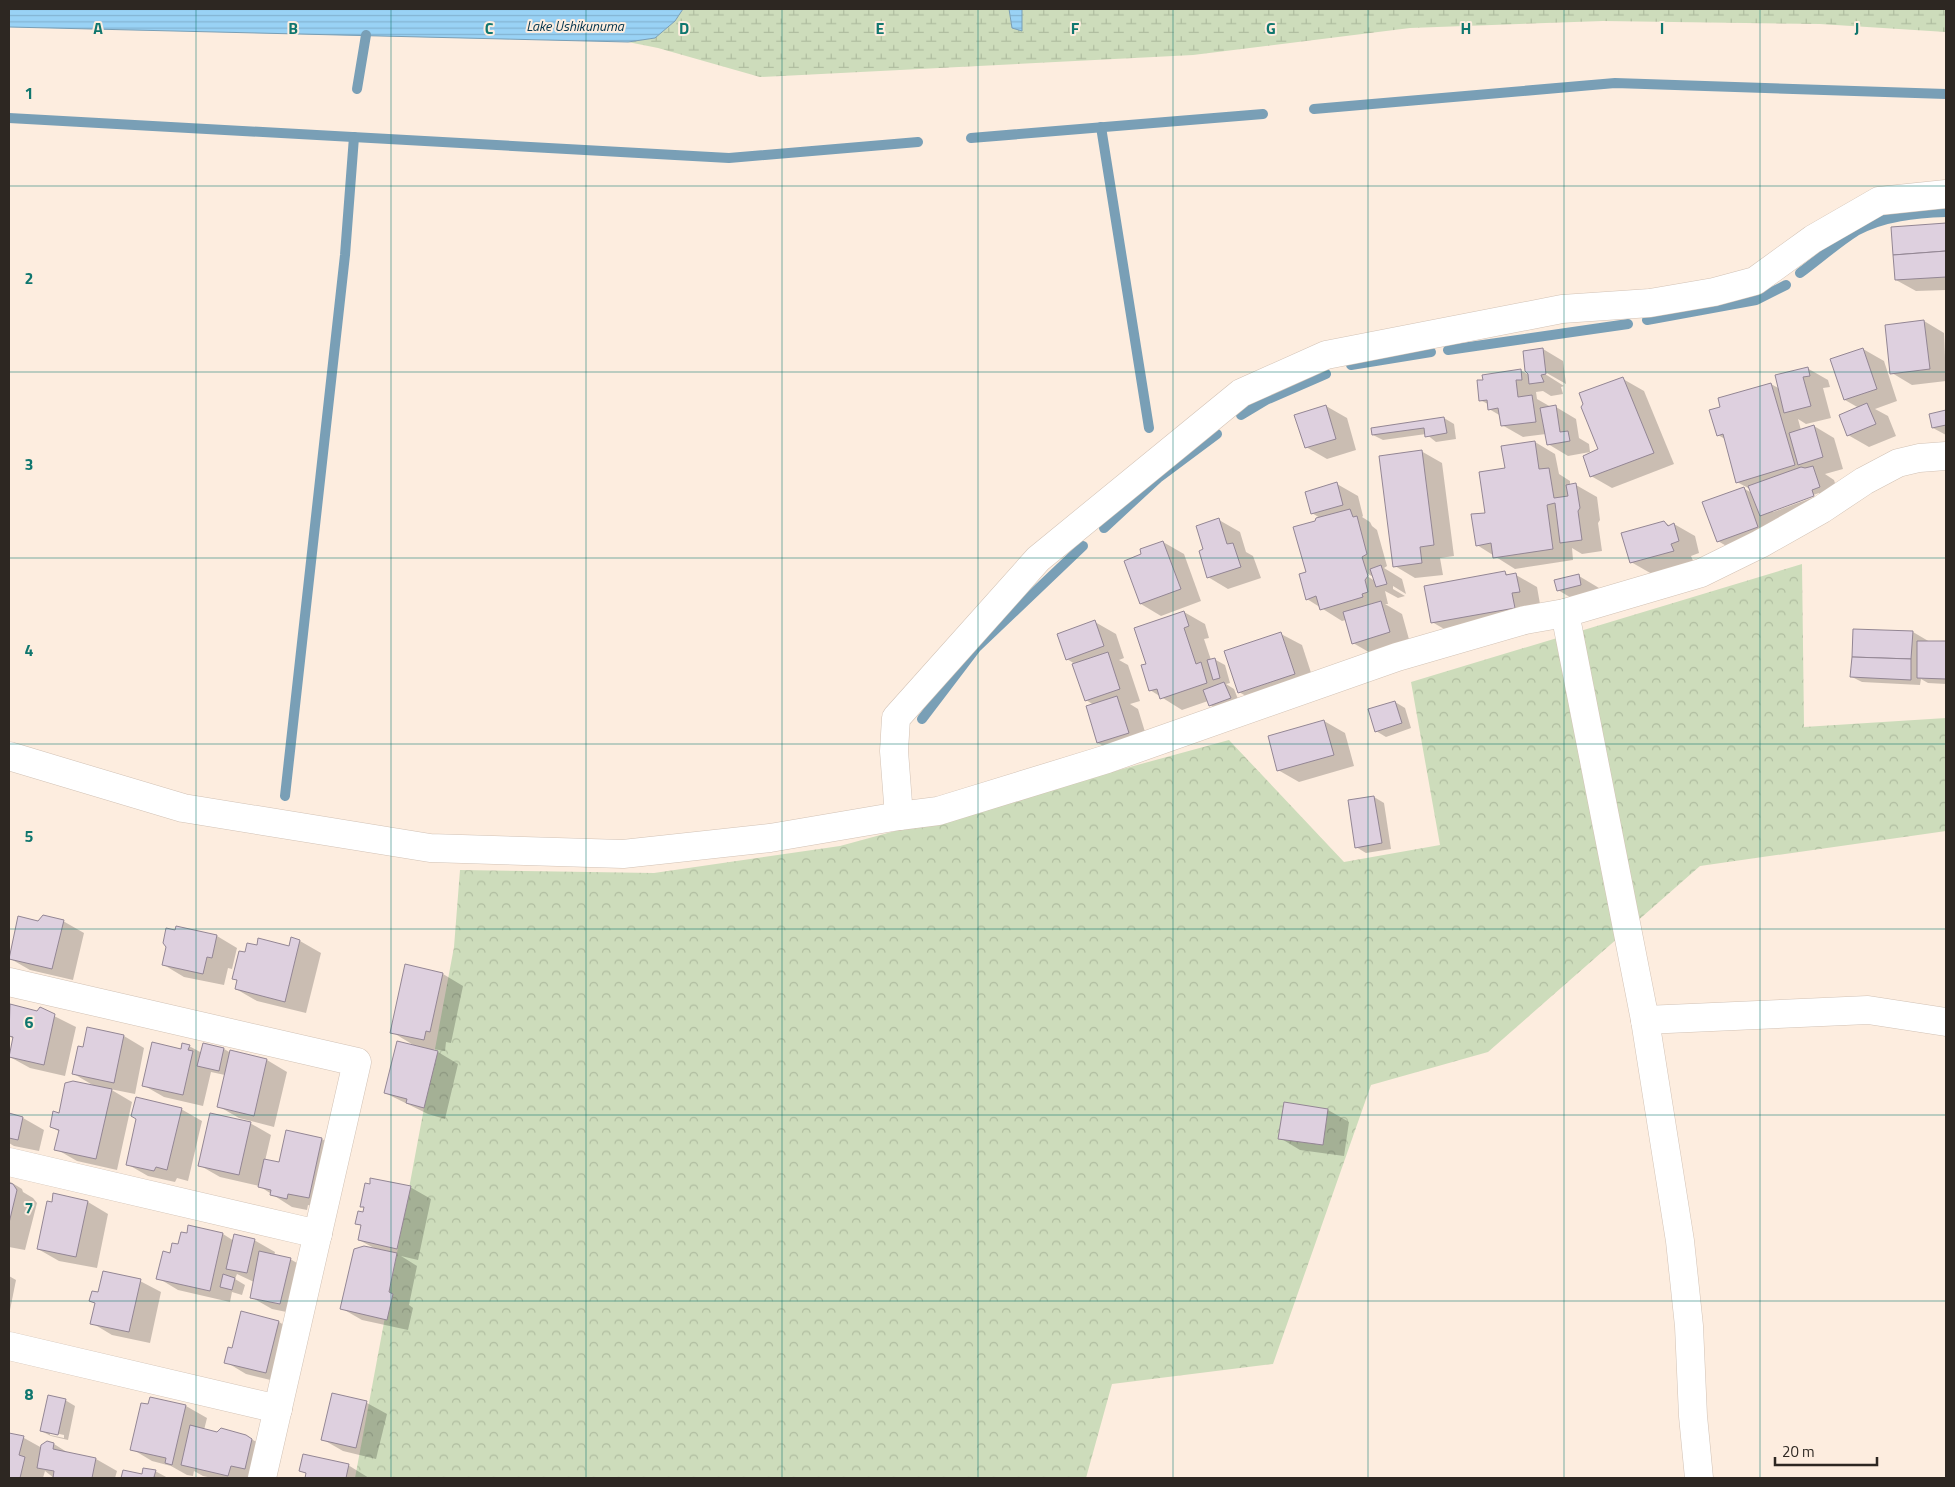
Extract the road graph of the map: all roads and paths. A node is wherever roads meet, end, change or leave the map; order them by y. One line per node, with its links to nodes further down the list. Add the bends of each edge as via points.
1 (1946, 194): 5 (street, via 1879,201 1813,239 1755,281 1650,303 1562,309 1326,355 1241,393 1038,559 896,718 894,751)
2 (1946, 456): 3 (street, via 1898,463 1760,544 1701,573)
3 (1565, 613): 5 (street, via 1525,620 1397,657 1107,759 938,810); 7 (street)
4 (9, 756): 5 (street, via 183,808 430,848 624,854 770,838)
5 (899, 816)
6 (9, 982): 10 (street, via 357,1062)
7 (1645, 1020): 8 (street, via 1868,1010); 14 (street, via 1680,1241)
8 (1946, 1022)
9 (9, 1162): 10 (street)
10 (318, 1234): 12 (street)
11 (9, 1346): 12 (street)
12 (278, 1409): 13 (street)
13 (262, 1478)
14 (1699, 1478)

